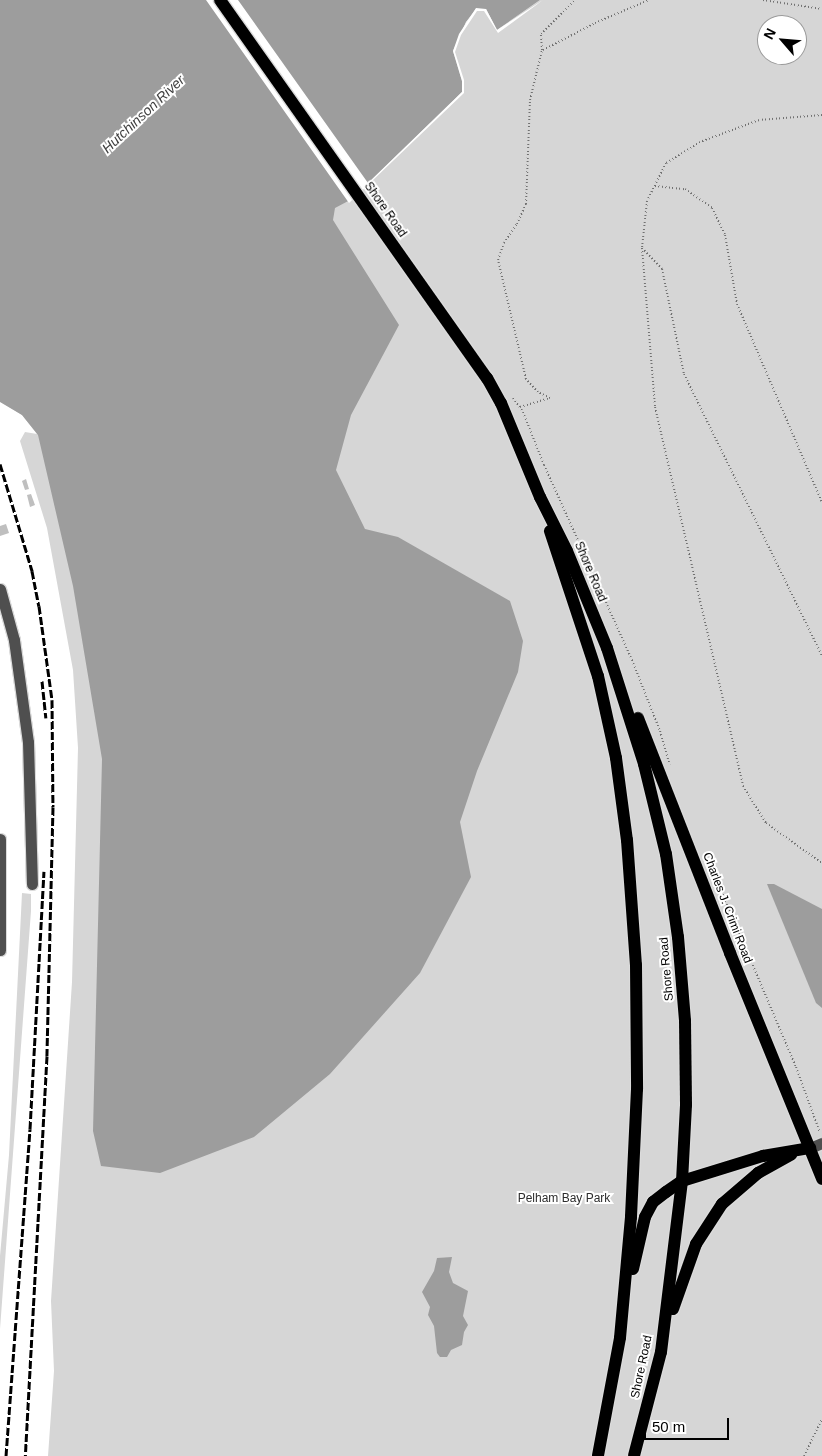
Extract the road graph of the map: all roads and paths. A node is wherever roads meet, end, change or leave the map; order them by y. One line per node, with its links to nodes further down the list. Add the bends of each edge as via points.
1 (220, 0): 11 (main road, Shore Road, via 494,389)
2 (575, 0): 6 (path, via 541,34)
3 (649, 0): 6 (path)
4 (763, 0): 5 (path)
5 (822, 9)
6 (542, 50): 10 (path, via 530,100 526,204 498,260 526,379 538,392 550,398)
7 (822, 115): 8 (path, via 759,120 700,142 666,163)
8 (655, 186): 9 (path, via 647,201); 12 (path, via 685,189 712,208 725,235 737,304)
9 (642, 248): 15 (path, via 662,269 684,374); 17 (path, via 655,407 743,786 766,823)
10 (520, 408)
11 (540, 497): 14 (main road, Shore Road, via 567,551); 23 (main road, Shore Road, via 598,676 616,758 627,840 636,965 637,1089 633,1190)
12 (822, 502)
13 (0, 589): 18 (street, via 14,640 28,742)
14 (607, 648): 20 (main road, Charles J. Crimi Road, via 624,682 726,944); 22 (main road, Shore Road, via 653,796 672,897 685,1029)
15 (822, 656)
16 (0, 839): 19 (street)
17 (822, 863)
18 (32, 884)
19 (0, 950)
20 (816, 1146): 21 (main road, Charles J. Crimi Road); 22 (main road, via 763,1156); 24 (main road, via 782,1159 758,1174 734,1192 717,1211 689,1260)
21 (822, 1179)
22 (682, 1182): 23 (main road, via 659,1196 645,1217); 24 (main road, Shore Road)
23 (620, 1338): 26 (main road, Shore Road)
24 (661, 1352): 27 (main road, Shore Road)
25 (822, 1419): 28 (path)
26 (598, 1456)
27 (634, 1456)
28 (804, 1456)

